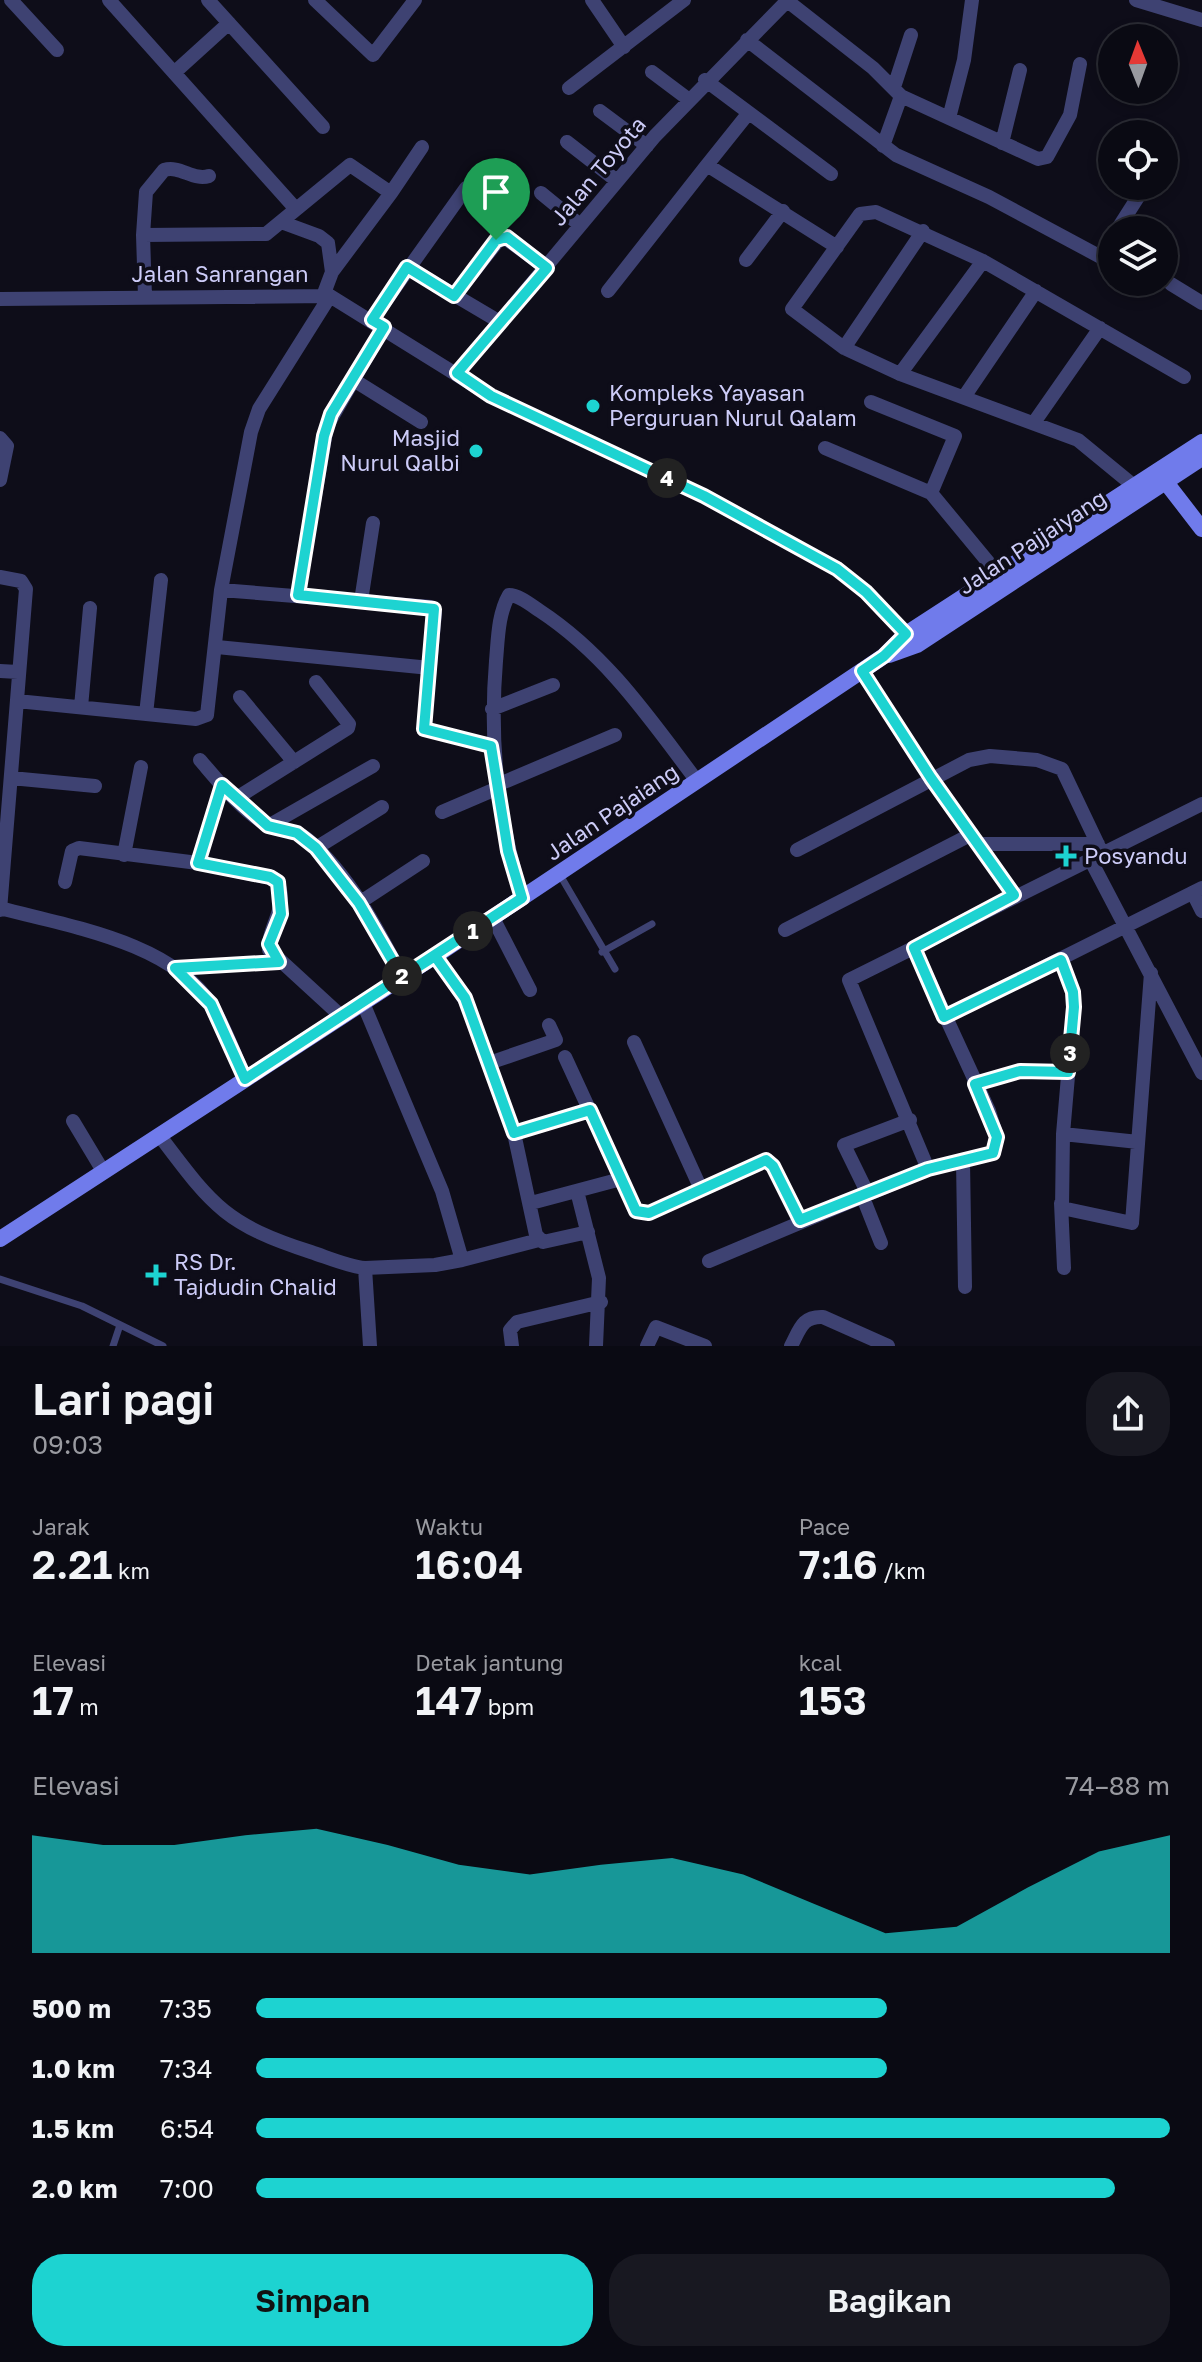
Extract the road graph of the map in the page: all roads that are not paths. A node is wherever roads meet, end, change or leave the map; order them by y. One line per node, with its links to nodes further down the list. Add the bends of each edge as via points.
1 (11, 0): 10 (street); 16 (street)
2 (109, 0): 19 (street)
3 (208, 0): 12 (street)
4 (315, 0): 9 (street, via 368,54 377,54)
5 (592, 0): 15 (street)
6 (684, 0): 15 (street)
7 (972, 0): 27 (street)
8 (1136, 0): 11 (street)
9 (410, 2)
10 (0, 9)
11 (1202, 20)
12 (229, 23): 19 (street); 28 (street)
13 (911, 35): 23 (street)
14 (747, 40): 21 (street, Jalan Toyota); 23 (street, Jalan Toyota, via 787,2); 32 (street)
15 (624, 47): 22 (street)
16 (57, 50)
17 (1080, 64): 30 (street, via 1070,115 1047,157 1038,159)
18 (1020, 70): 30 (street)
19 (175, 72): 41 (street)
20 (652, 72): 24 (street)
21 (705, 80): 24 (street, Jalan Toyota); 26 (street)
22 (569, 88)
23 (898, 91): 27 (street); 32 (street)
24 (688, 99): 31 (street, Jalan Toyota)
25 (600, 111): 31 (street)
26 (747, 115): 34 (street); 35 (street)
27 (949, 118): 30 (street)
28 (323, 127)
29 (567, 142): 37 (street)
30 (1002, 143)
31 (647, 146): 37 (street, Jalan Toyota)
32 (883, 146): 48 (street)
33 (422, 147): 39 (street)
34 (707, 165): 42 (street); 55 (street)
35 (831, 174)
36 (209, 176): 46 (street, via 164,170 146,192)
37 (617, 181): 44 (street, Jalan Toyota)
38 (466, 188): 51 (street)
39 (391, 193): 41 (street, via 350,165); 53 (street)
40 (541, 193): 44 (street)
41 (295, 208): 43 (street)
42 (783, 211): 47 (street); 49 (street)
43 (281, 222): 46 (street, via 260,235); 53 (street, via 324,238)
44 (580, 225): 52 (street, Jalan Toyota)
45 (923, 231): 47 (street, via 865,211); 50 (street); 65 (street)
46 (143, 235): 57 (street)
47 (837, 247): 65 (street, via 792,309)
48 (1098, 255)
49 (746, 260)
50 (983, 261): 56 (street); 67 (street)
51 (407, 267): 59 (street); 63 (street)
52 (547, 268): 59 (street, via 502,236); 62 (street, Jalan Toyota)
53 (332, 272): 58 (street)
54 (1178, 288): 61 (street)
55 (608, 291)
56 (1036, 291): 64 (street); 70 (street)
57 (145, 296): 58 (street, Jalan Sanrangan); 60 (street, Jalan Sanrangan)
58 (326, 296): 63 (street, Jalan Sanrangan); 87 (street, via 254,422)
59 (454, 296): 62 (street)
60 (0, 299)
61 (1202, 303)
62 (500, 322): 66 (street, Jalan Toyota)
63 (378, 324): 66 (street, Jalan Sanrangan); 69 (street)
64 (1100, 328): 68 (street); 72 (street)
65 (844, 348): 67 (street)
66 (457, 373): 91 (street, Jalan Sanrangan, via 491,396 704,496 837,569)
67 (900, 374): 70 (street)
68 (1184, 377)
69 (352, 379): 73 (street); 88 (street, via 324,436)
70 (964, 397): 72 (street)
71 (871, 402): 81 (street, via 955,436)
72 (1035, 421): 80 (street, via 1078,440)
73 (421, 422)
74 (0, 438): 79 (street, via 7,446)
75 (1202, 442): 78 (main road)
76 (825, 448): 81 (street)
77 (1202, 458): 78 (main road, Jalan Pajjaiyang)
78 (1161, 476): 80 (main road); 83 (main road); 91 (main road, Jalan Pajjaiyang)
79 (0, 480)
80 (1134, 486): 84 (main road)
81 (931, 493): 84 (street)
82 (373, 523): 89 (street)
83 (1202, 529)
84 (998, 574): 91 (main road)
85 (0, 577): 97 (street, via 26,586)
86 (161, 580): 104 (street)
87 (221, 590): 88 (street); 92 (street)
88 (298, 595): 89 (street)
89 (361, 601): 94 (street, via 434,609)
90 (90, 608): 102 (street)
91 (912, 639): 93 (main road, Jalan Pajjaiyang)
92 (217, 647): 94 (street); 104 (street, via 207,715 196,719)
93 (884, 656): 96 (main road, Jalan Pajaiang)
94 (430, 668): 106 (street, via 424,729)
95 (0, 671): 97 (street)
96 (862, 671): 112 (street); 113 (main road, Jalan Pajaiang)
97 (18, 672): 101 (street)
98 (316, 682): 108 (street, via 350,725)
99 (553, 685): 103 (street)
100 (240, 697): 108 (street)
101 (17, 701): 102 (street); 111 (street)
102 (81, 707): 104 (street)
103 (492, 709): 106 (street); 113 (street, via 502,612 512,594 561,625 603,661)
104 (146, 714)
105 (615, 735): 116 (street)
106 (491, 746): 116 (street)
107 (200, 760): 114 (street)
108 (294, 762): 117 (street)
109 (373, 766): 121 (street)
110 (141, 767): 126 (street)
111 (11, 778): 115 (street); 135 (street)
112 (931, 778): 122 (street); 124 (street); 125 (street, via 990,756 1054,764 1068,780)
113 (697, 781): 129 (main road, Jalan Pajaiang)
114 (222, 785): 117 (street); 128 (street)
115 (95, 786)
116 (497, 787): 120 (street); 133 (street)
117 (235, 799): 121 (street)
118 (1202, 804): 125 (street)
119 (382, 807): 123 (street)
120 (442, 812)
121 (268, 826): 123 (street, via 297,833)
122 (976, 839): 125 (street); 132 (street); 140 (street)
123 (316, 848): 134 (street)
124 (797, 850)
125 (1097, 852): 132 (street); 139 (street)
126 (124, 855): 128 (street); 130 (street, via 75,849)
127 (423, 861): 134 (street)
128 (198, 863): 145 (street, via 278,882 281,914 269,944)
129 (560, 874): 133 (main road, Jalan Pajaiang); 142 (lane)
130 (65, 882)
131 (1197, 890): 136 (street); 139 (street)
132 (1014, 895): 141 (street)
133 (522, 898): 137 (main road, Jalan Pajaiang)
134 (359, 903): 149 (street)
135 (0, 909): 146 (street, via 130,946)
136 (1202, 911)
137 (493, 918): 143 (main road, Jalan Pajaiang); 150 (street)
138 (652, 924): 142 (lane)
139 (1126, 925): 144 (street); 148 (street)
140 (785, 930)
141 (914, 948): 153 (street); 163 (street, via 849,980)
142 (602, 952): 147 (lane)
143 (435, 956): 149 (main road, Jalan Pajaiang); 157 (street, via 465,998)
144 (1061, 960): 153 (street); 158 (street, via 1074,1007)
145 (279, 962): 146 (street); 152 (street)
146 (175, 968): 160 (street, via 211,1004)
147 (615, 969)
148 (1151, 973): 159 (street); 168 (street)
149 (402, 977): 151 (main road, Jalan Pajaiang)
150 (530, 990)
151 (363, 1003): 152 (main road, Jalan Pajaiang); 183 (street, via 442,1191)
152 (342, 1017): 160 (main road, Jalan Pajaiang)
153 (944, 1017): 161 (street)
154 (549, 1025): 157 (street, via 556,1040)
155 (634, 1042): 173 (street)
156 (565, 1057): 162 (street)
157 (489, 1063): 165 (street)
158 (1068, 1072): 161 (street, via 1020,1071); 166 (street)
159 (1202, 1073)
160 (245, 1079): 167 (main road, Jalan Pajaiang)
161 (975, 1084): 169 (street, via 997,1137 996,1147 993,1153)
162 (590, 1110): 165 (street); 172 (street)
163 (910, 1120): 170 (street); 175 (street, via 844,1145)
164 (73, 1121): 171 (street)
165 (514, 1133): 176 (street)
166 (1063, 1134): 168 (street); 177 (street)
167 (159, 1135): 171 (main road, Jalan Pajaiang); 185 (street, via 209,1200 242,1226)
168 (1138, 1142): 177 (street, via 1132,1223 1068,1211)
169 (963, 1161): 170 (street); 188 (street)
170 (928, 1169): 175 (street)
171 (103, 1171): 180 (main road, Jalan Pajaiang)
172 (621, 1179): 173 (street, via 642,1213); 174 (street)
173 (700, 1187): 178 (street, via 766,1160)
174 (577, 1191): 176 (street); 179 (street)
175 (864, 1194): 178 (street); 182 (street)
176 (531, 1203): 181 (street)
177 (1061, 1203): 186 (street)
178 (800, 1220): 184 (street)
179 (588, 1232): 181 (street); 189 (street)
180 (0, 1239)
181 (539, 1240): 183 (street)
182 (881, 1243)
183 (462, 1260): 185 (street)
184 (709, 1261)
185 (365, 1268): 193 (street)
186 (1064, 1268)
187 (0, 1279): 190 (lane, via 82,1306)
188 (965, 1287)
189 (601, 1302): 194 (street, via 517,1322 510,1330); 195 (street)
190 (120, 1325): 191 (lane); 192 (lane)
191 (113, 1346)
192 (163, 1346)
193 (370, 1346)
194 (512, 1346)
195 (596, 1346)
196 (647, 1346): 197 (street, via 656,1327)
197 (705, 1346)
198 (791, 1346): 199 (street, via 803,1322 815,1317)
199 (888, 1346)

